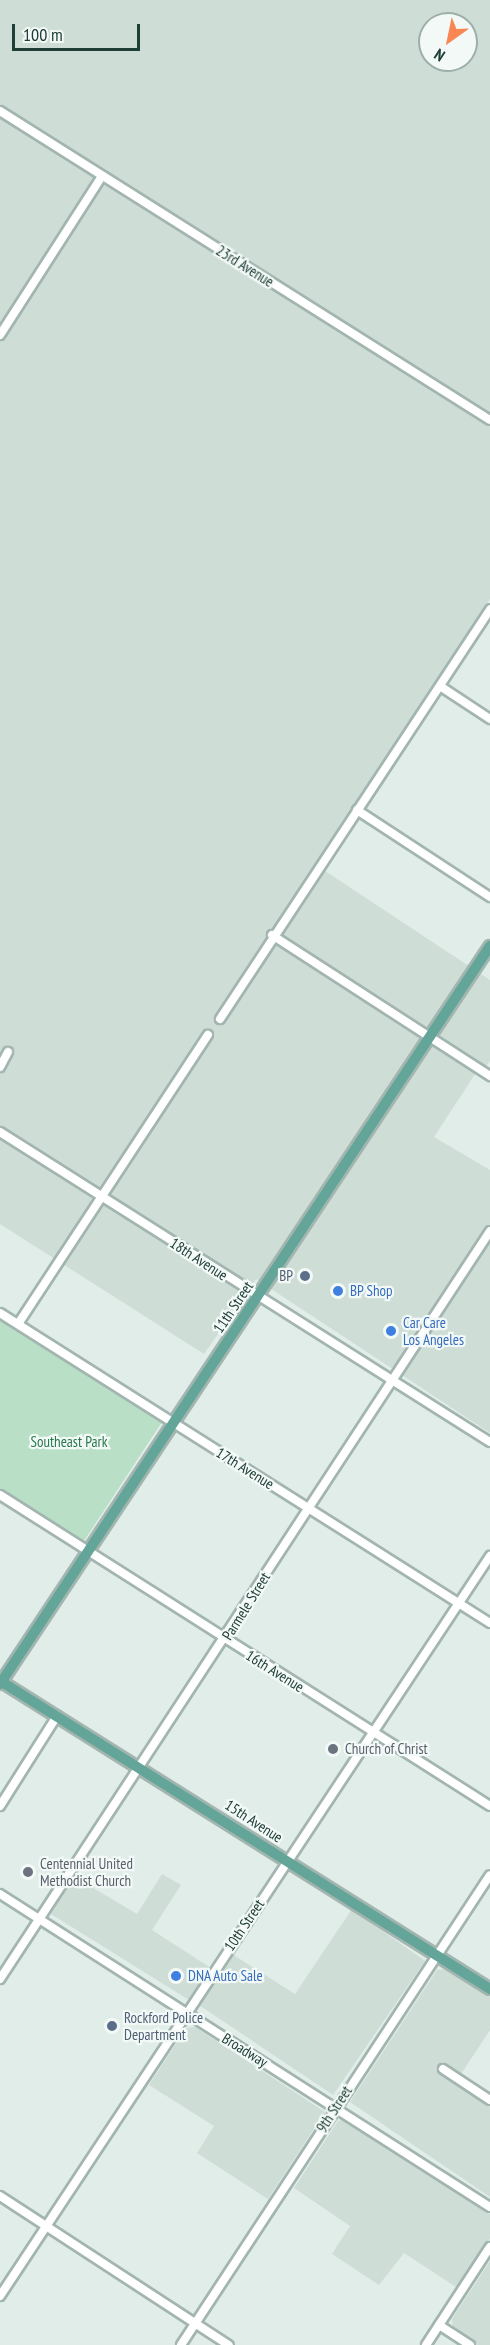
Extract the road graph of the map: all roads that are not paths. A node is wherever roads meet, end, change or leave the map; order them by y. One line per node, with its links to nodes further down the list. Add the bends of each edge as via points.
1 (0, 111): 2 (street, 23rd Avenue)
2 (102, 176): 3 (street); 4 (street, 23rd Avenue)
3 (0, 335)
4 (490, 420)
5 (490, 609): 6 (street)
6 (440, 686): 7 (street); 8 (street)
7 (490, 719)
8 (357, 810): 9 (street); 10 (street)
9 (490, 897)
10 (272, 935): 12 (street); 14 (street)
11 (490, 946): 14 (main road, 11th Street)
12 (220, 1018)
13 (208, 1035): 19 (street)
14 (429, 1038): 17 (street); 21 (main road, 11th Street)
15 (8, 1052): 16 (street)
16 (0, 1066)
17 (490, 1076)
18 (0, 1132): 19 (street, 18th Avenue)
19 (102, 1197): 21 (street, 18th Avenue); 23 (street)
20 (490, 1231): 24 (street, Parmele Street)
21 (258, 1297): 24 (street, 18th Avenue); 25 (main road, 11th Street)
22 (0, 1313): 23 (street, 17th Avenue)
23 (18, 1324): 25 (street, 17th Avenue)
24 (392, 1378): 26 (street, 18th Avenue); 28 (street, Parmele Street)
25 (175, 1423): 28 (street, 17th Avenue); 29 (main road, 11th Street)
26 (490, 1442)
27 (0, 1495): 29 (street, 16th Avenue)
28 (309, 1508): 31 (street, 17th Avenue); 33 (street, Parmele Street)
29 (90, 1552): 33 (street, 16th Avenue); 34 (main road, 11th Street)
30 (490, 1556): 31 (street, 10th Street)
31 (458, 1603): 32 (street, 17th Avenue); 36 (street, 10th Street)
32 (490, 1623)
33 (225, 1639): 36 (street, 16th Avenue); 37 (street, Parmele Street)
34 (1, 1682): 35 (main road, 15th Avenue)
35 (57, 1716): 37 (main road, 15th Avenue); 38 (street)
36 (373, 1733): 39 (street, 16th Avenue); 40 (street, 10th Street)
37 (140, 1767): 40 (main road, 15th Avenue); 43 (street, Parmele Street)
38 (0, 1806)
39 (490, 1806)
40 (288, 1861): 44 (main road, 15th Avenue); 47 (street, 10th Street)
41 (490, 1875): 44 (street, 9th Street)
42 (0, 1893): 43 (street, Broadway)
43 (39, 1919): 45 (street, Parmele Street); 47 (street, Broadway)
44 (436, 1954): 46 (main road, 15th Avenue); 50 (street, 9th Street)
45 (0, 1979)
46 (490, 1989)
47 (186, 2013): 50 (street, Broadway); 53 (street, 10th Street)
48 (443, 2069): 49 (street)
49 (490, 2100)
50 (335, 2107): 52 (street, Broadway); 56 (street, 9th Street)
51 (0, 2196): 53 (street)
52 (490, 2207)
53 (45, 2226): 55 (street, 10th Street); 56 (street)
54 (490, 2247): 57 (street)
55 (0, 2296)
56 (196, 2324): 58 (street, 9th Street); 59 (street)
57 (439, 2325): 60 (street); 61 (street)
58 (182, 2345)
59 (229, 2345)
60 (426, 2345)
61 (470, 2345)

